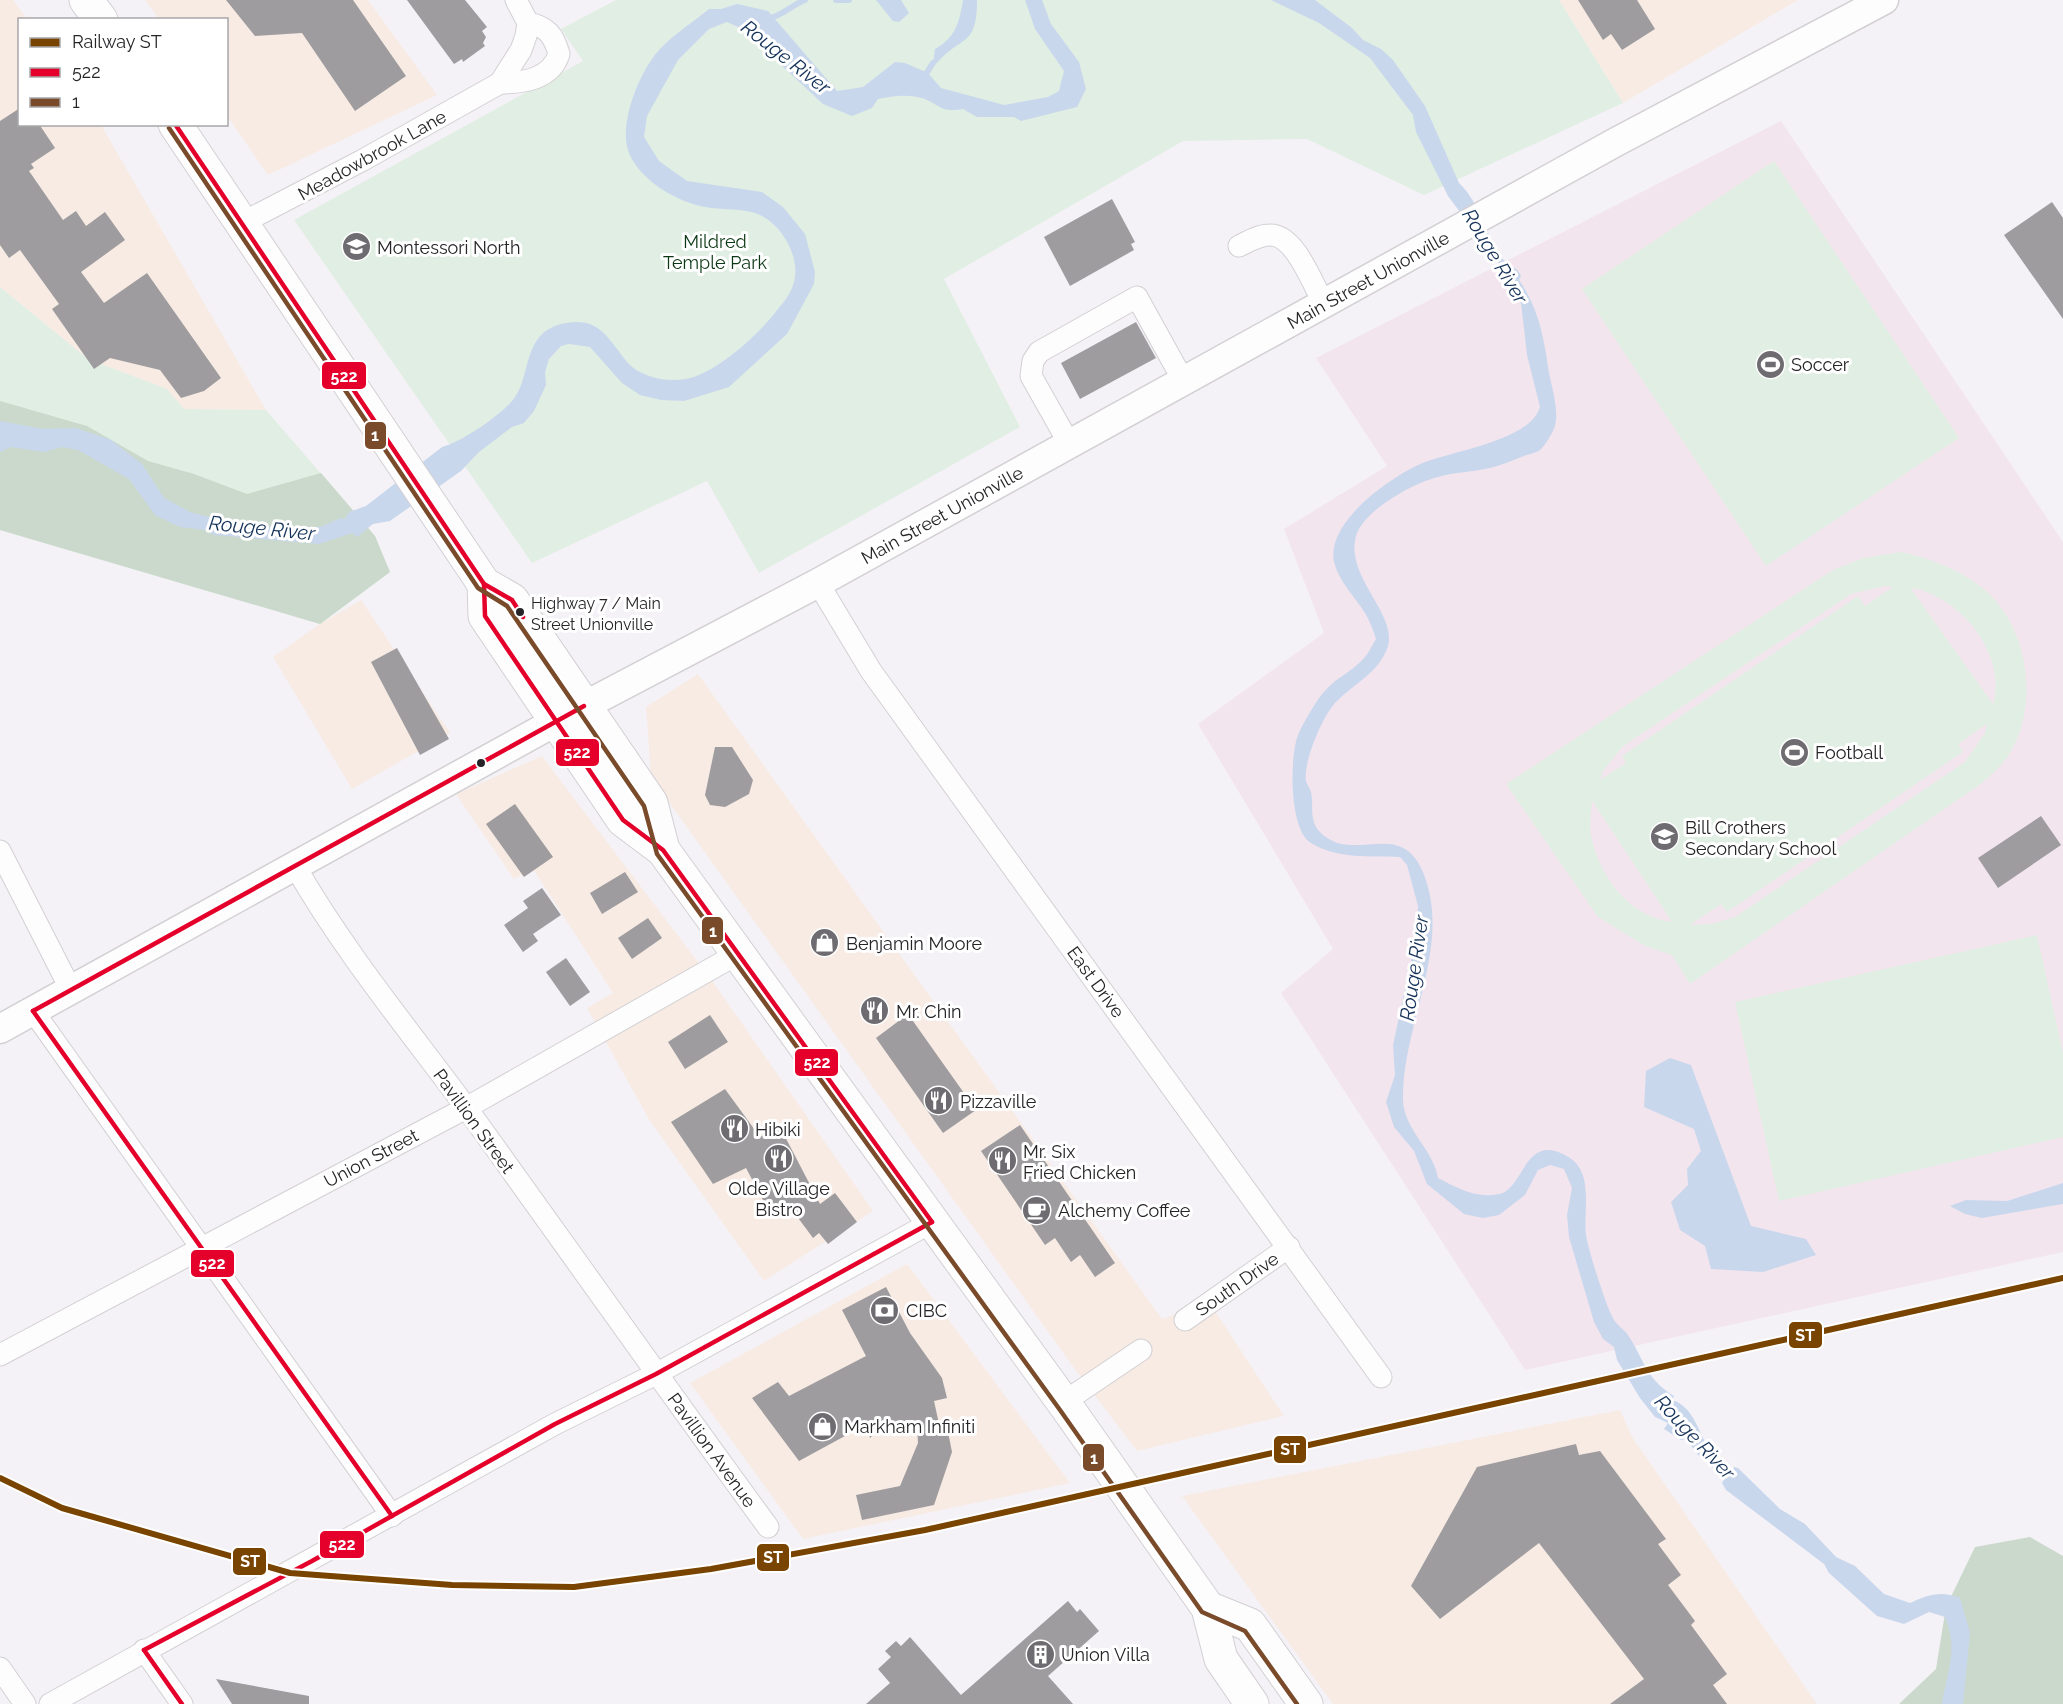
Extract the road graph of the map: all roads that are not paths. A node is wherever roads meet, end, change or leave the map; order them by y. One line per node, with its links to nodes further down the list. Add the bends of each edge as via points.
1 (86, 0): 4 (main road)
2 (516, 0): 5 (street)
3 (1884, 0): 10 (main road, Main Street Unionville, via 1616,142)
4 (100, 18)
5 (528, 23): 6 (street, Meadowbrook Lane, via 521,50); 6 (street, Meadowbrook Lane, via 541,25 551,33 559,54 555,65 541,76 519,83)
6 (500, 83): 8 (street, Meadowbrook Lane)
7 (176, 126): 8 (main road)
8 (242, 223): 14 (main road, via 484,584 485,616)
9 (1239, 246): 10 (street, via 1270,235 1284,238)
10 (1324, 304): 11 (main road, Main Street Unionville)
11 (1184, 382): 12 (main road, Main Street Unionville); 12 (street, via 1137,297 1039,352 1033,361 1031,376)
12 (1070, 444): 13 (main road, Main Street Unionville)
13 (818, 584): 14 (main road, Main Street Unionville); 24 (street, East Drive, via 885,691)
14 (570, 713): 16 (main road, Main Street Unionville); 17 (main road, via 623,820 663,850)
15 (0, 851): 18 (street)
16 (295, 866): 18 (main road, Main Street Unionville); 21 (street, Pavillion Street, via 351,953)
17 (739, 953): 21 (street, Union Street); 22 (main road)
18 (71, 990): 19 (main road, Main Street Unionville)
19 (33, 1011): 20 (main road, Main Street Unionville); 23 (street)
20 (0, 1029)
21 (466, 1108): 23 (street, Union Street); 28 (street, Pavillion Street)
22 (932, 1222): 28 (street); 30 (main road)
23 (203, 1247): 27 (street, Union Street); 31 (street)
24 (1289, 1247): 25 (street, South Drive); 29 (street, East Drive)
25 (1185, 1320)
26 (1142, 1350): 30 (street)
27 (0, 1355)
28 (656, 1374): 31 (street, via 555,1424); 32 (street, Pavillion Avenue)
29 (1381, 1377)
30 (1064, 1402): 33 (main road)
31 (392, 1516): 34 (street)
32 (768, 1527)
33 (1208, 1608): 39 (main road, via 1221,1659); 40 (main road, via 1250,1625)
34 (144, 1650): 37 (street); 38 (street)
35 (0, 1668): 36 (street)
36 (26, 1704)
37 (50, 1704)
38 (182, 1704)
39 (1252, 1704)
40 (1306, 1704)

